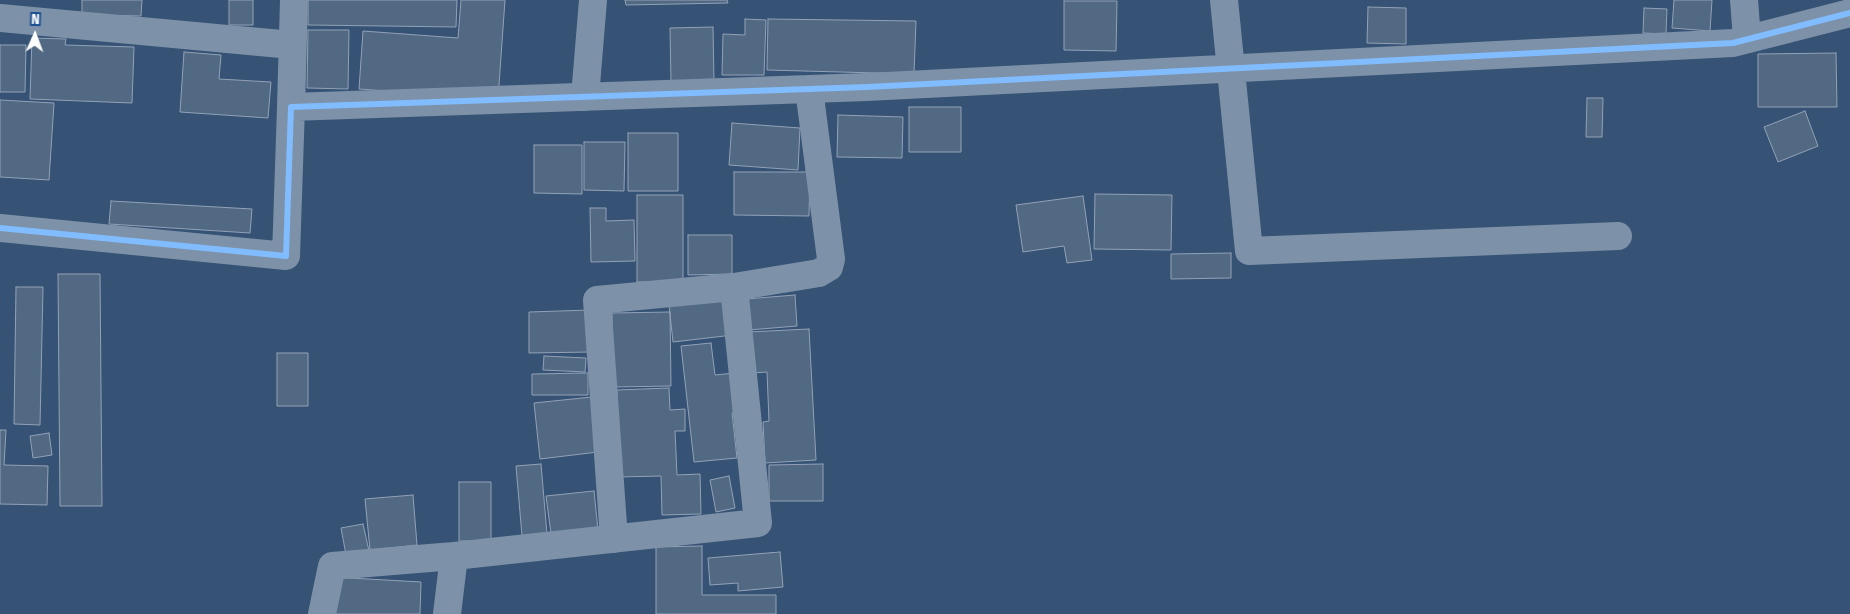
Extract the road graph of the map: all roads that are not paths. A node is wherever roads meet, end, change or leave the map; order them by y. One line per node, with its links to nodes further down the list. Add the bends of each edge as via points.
1 (294, 0): 8 (street)
2 (593, 0): 11 (street)
3 (1224, 0): 9 (street)
4 (1744, 0): 7 (street)
5 (1850, 13): 7 (street)
6 (0, 18): 8 (street)
7 (1746, 39): 9 (street, via 1733,43)
8 (292, 45): 12 (street)
9 (1231, 69): 10 (street); 14 (street, via 1248,251)
10 (809, 89): 11 (street); 15 (street, via 831,259 829,267 819,273)
11 (585, 97): 12 (street)
12 (291, 107): 13 (street, via 286,256)
13 (0, 228)
14 (1618, 236)
15 (734, 287): 16 (street, via 597,300); 16 (street, via 758,523)
16 (614, 539): 17 (street)
17 (454, 556): 18 (street, via 332,566); 19 (street)
18 (322, 614)
19 (447, 614)

